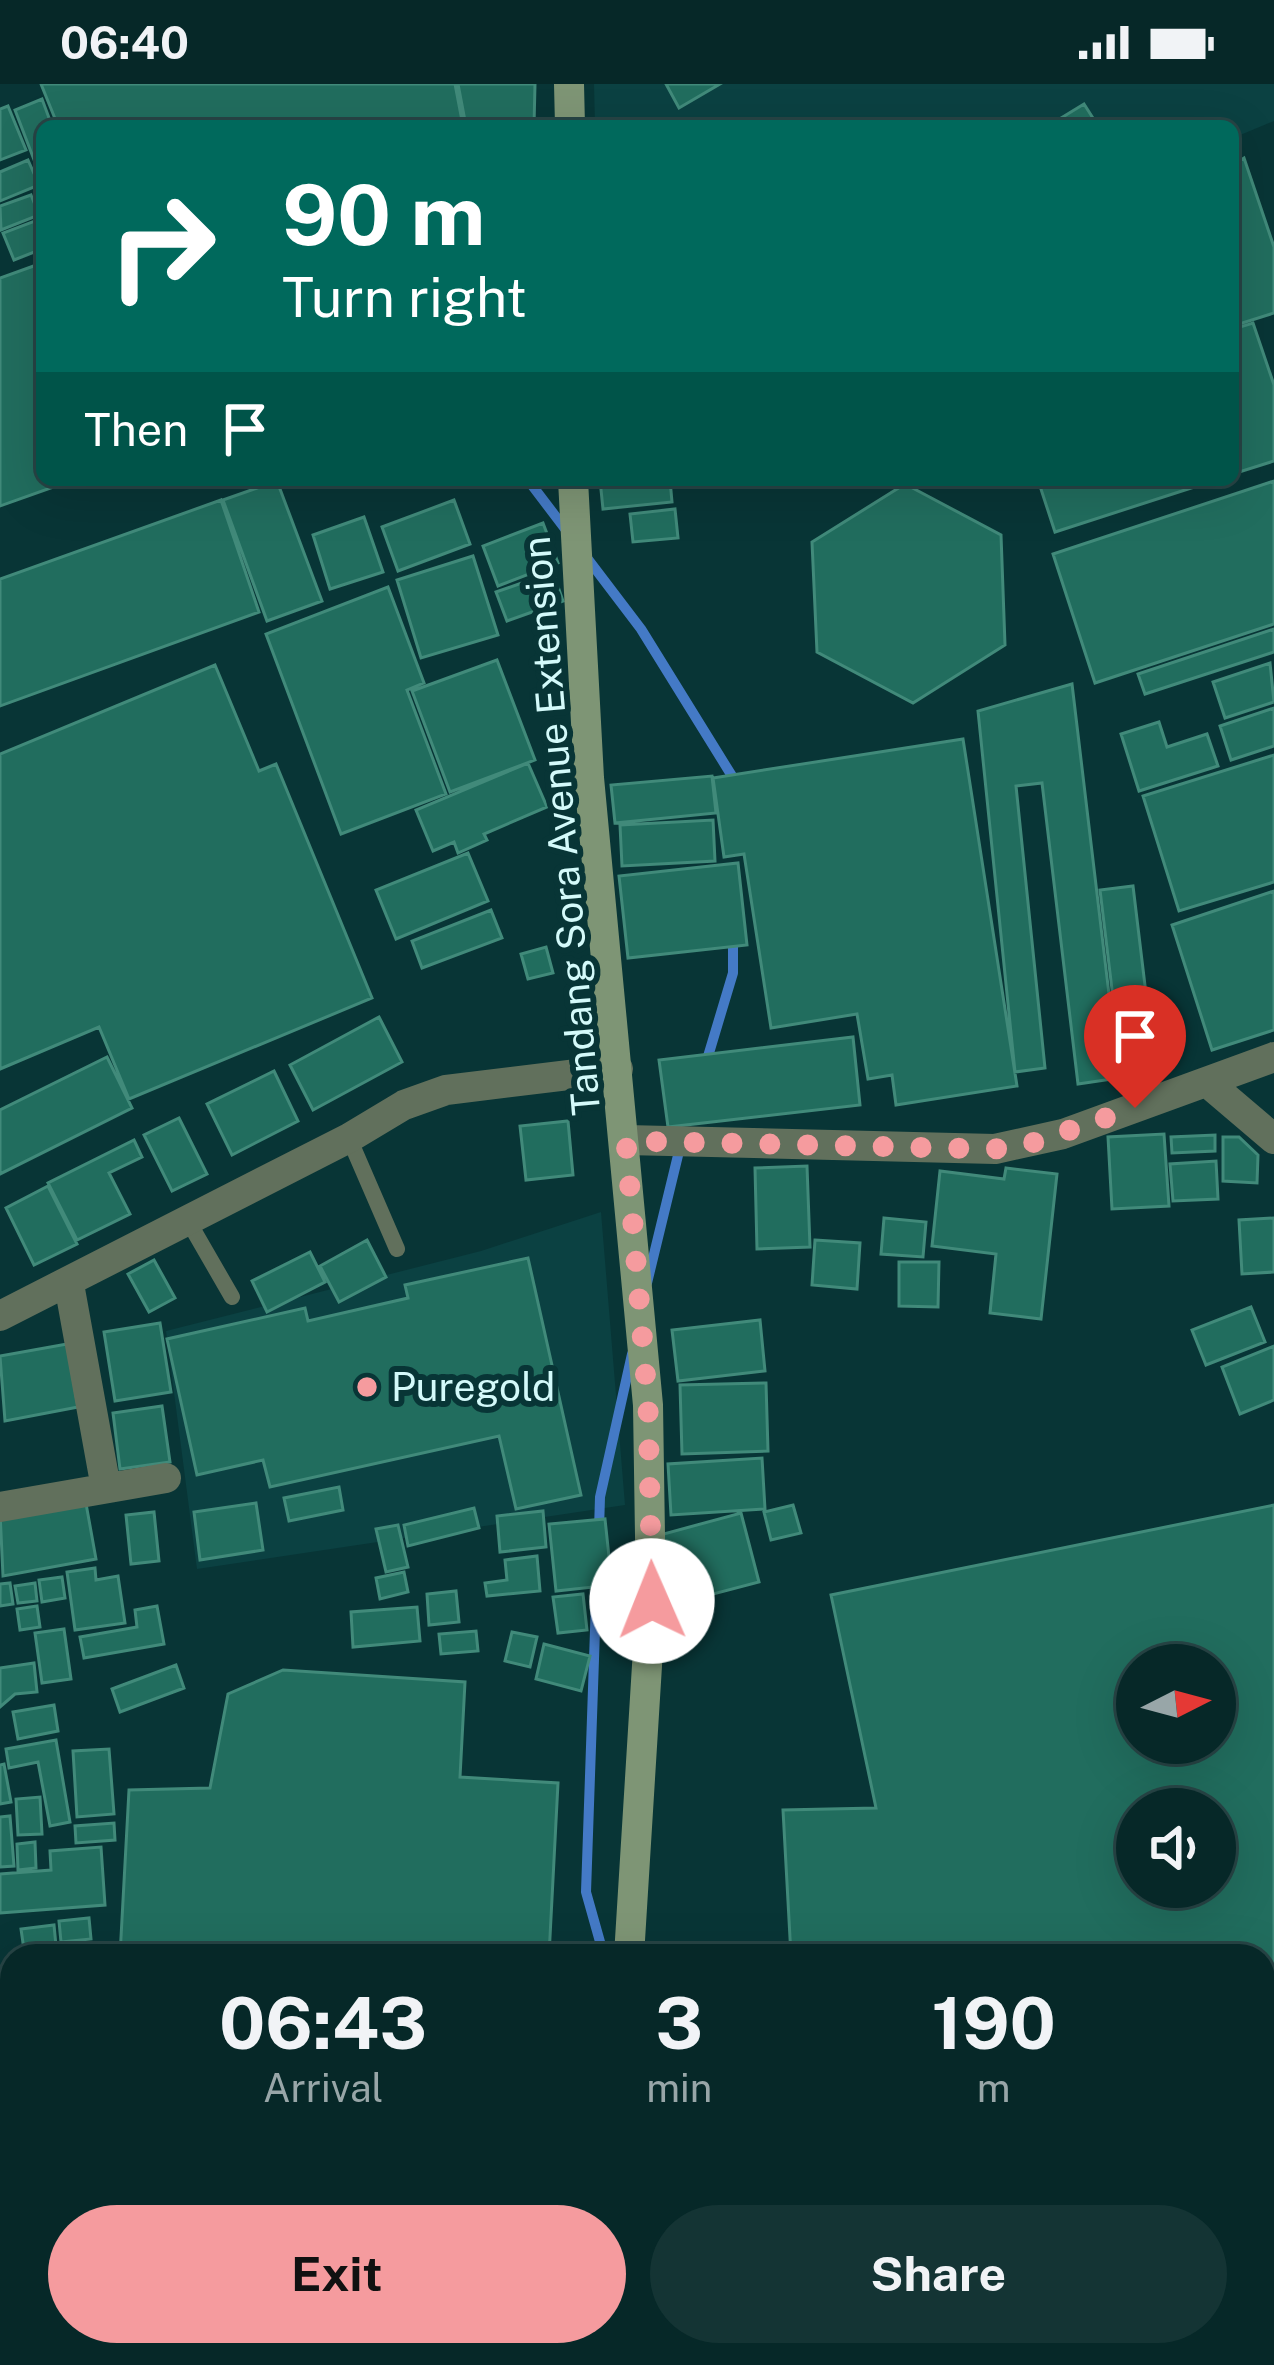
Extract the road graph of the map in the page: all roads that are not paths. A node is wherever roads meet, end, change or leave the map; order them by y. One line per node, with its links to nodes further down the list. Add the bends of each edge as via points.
1 (569, 84): 2 (main road)
2 (569, 120)
3 (573, 486): 5 (main road, Tandang Sora Avenue Extension, via 581,674)
4 (1274, 1057): 6 (street)
5 (618, 1069): 7 (street, via 446,1090); 9 (main road, Tandang Sora Avenue Extension)
6 (1207, 1082): 8 (street); 9 (street, via 995,1149)
7 (349, 1138): 10 (street); 11 (lane)
8 (1274, 1139)
9 (626, 1141): 18 (main road, Tandang Sora Avenue Extension, via 648,1405 652,1601)
10 (187, 1220): 12 (street); 13 (lane)
11 (397, 1249)
12 (69, 1284): 14 (street); 16 (street)
13 (232, 1298)
14 (0, 1316)
15 (166, 1478): 16 (street)
16 (106, 1488): 17 (street)
17 (0, 1507)
18 (630, 1944)

